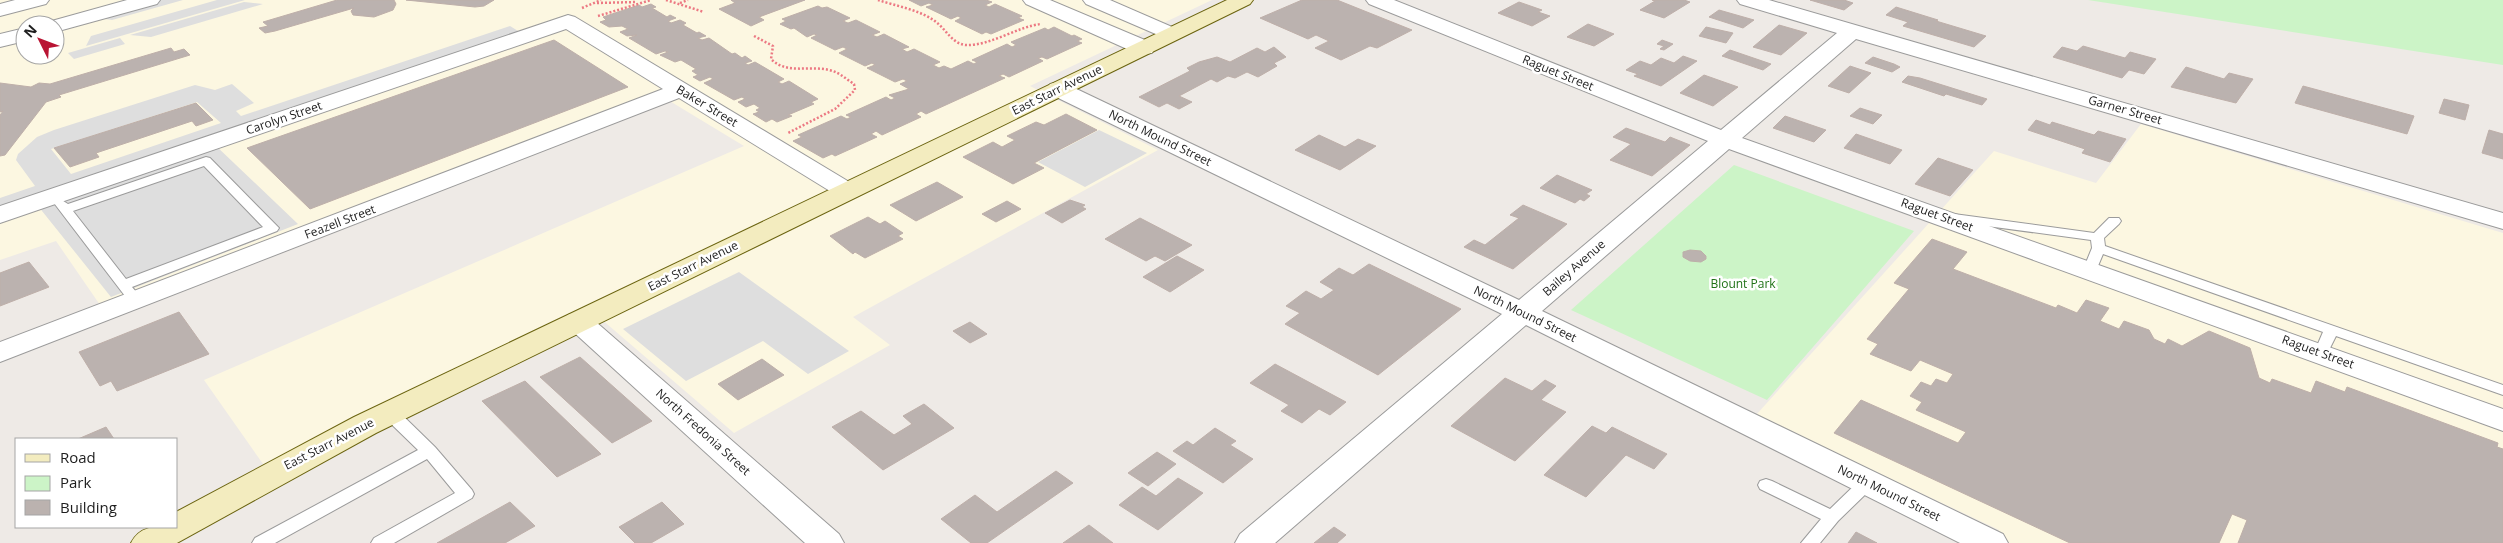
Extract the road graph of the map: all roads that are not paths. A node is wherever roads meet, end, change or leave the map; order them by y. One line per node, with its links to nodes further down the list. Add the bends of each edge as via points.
1 (39, 0): 8 (street)
2 (150, 0): 10 (street)
3 (1033, 0): 13 (street)
4 (1093, 0): 12 (street)
5 (1243, 0): 12 (main road, East Starr Avenue)
6 (1376, 0): 16 (street, Raguet Street)
7 (1747, 0): 11 (street, Garner Street)
8 (0, 10)
9 (574, 18): 15 (street, Baker Street); 18 (street, Carolyn Street)
10 (65, 23)
11 (1851, 32): 16 (street, Bailey Avenue); 22 (street, Garner Street)
12 (1172, 34): 13 (main road, East Starr Avenue)
13 (1144, 48): 14 (main road, East Starr Avenue)
14 (1058, 89): 17 (main road, East Starr Avenue); 25 (street, North Mound Street)
15 (680, 90): 17 (street, Baker Street); 24 (street, Feazell Street)
16 (1723, 139): 20 (street, Raguet Street); 25 (street, Bailey Avenue)
17 (847, 191): 26 (main road, East Starr Avenue)
18 (60, 203): 19 (street, Carolyn Street); 24 (lane); 24 (lane, via 206,160 272,228)
19 (0, 215)
20 (1944, 217): 23 (street, Raguet Street); 23 (lane, via 2011,224)
21 (2114, 221): 23 (lane)
22 (2503, 221)
23 (2095, 252): 27 (lane); 29 (street, Raguet Street)
24 (130, 293): 28 (street, Feazell Street)
25 (1522, 312): 34 (street, North Mound Street); 43 (street, Bailey Avenue)
26 (578, 321): 31 (main road, East Starr Avenue); 42 (street, North Fredonia Street)
27 (2331, 330): 29 (lane); 30 (lane)
28 (0, 353)
29 (2321, 353): 32 (street, Raguet Street)
30 (2503, 390)
31 (390, 413): 33 (lane); 37 (main road, East Starr Avenue)
32 (2503, 420)
33 (429, 451): 40 (lane); 41 (lane, via 466,494)
34 (1867, 483): 36 (lane); 45 (street, North Mound Street)
35 (1766, 485): 36 (lane)
36 (1832, 517): 44 (lane)
37 (178, 526)
38 (175, 528): 39 (main road, East Starr Avenue)
39 (148, 543)
40 (261, 543)
41 (380, 543)
42 (827, 543)
43 (1252, 543)
44 (1810, 543)
45 (1991, 543)

